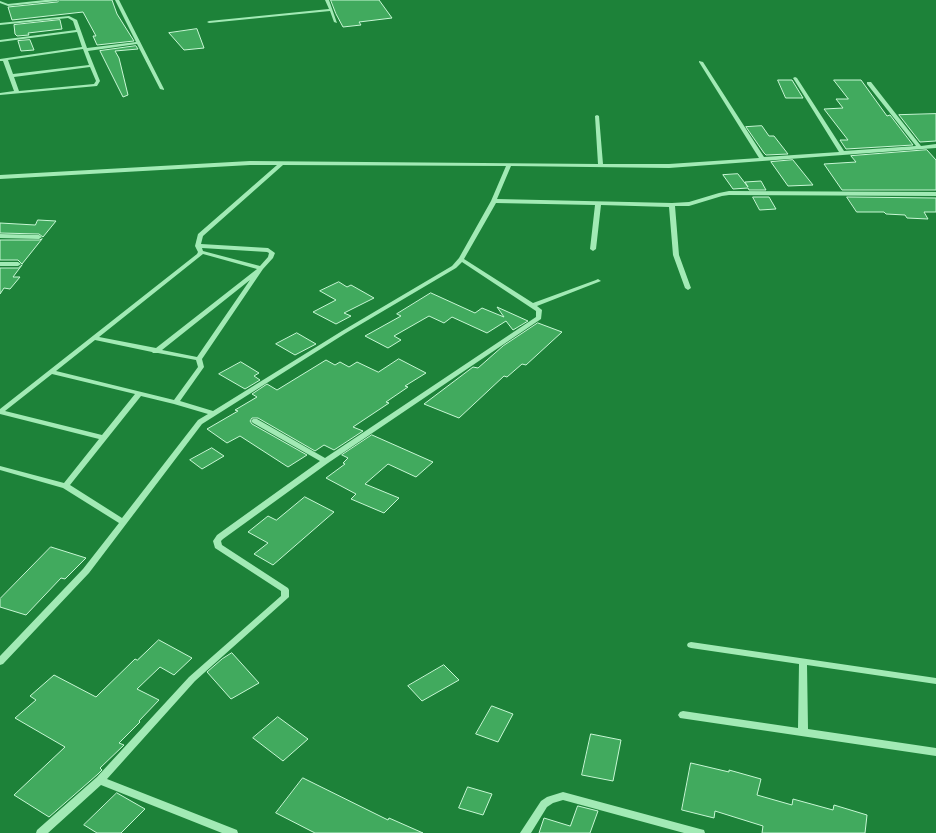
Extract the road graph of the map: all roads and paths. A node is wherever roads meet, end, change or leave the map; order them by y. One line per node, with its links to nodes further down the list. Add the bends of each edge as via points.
1 (56, 0): 4 (street, via 8,5)
2 (117, 0): 11 (street)
3 (327, 0): 5 (street)
4 (0, 2)
5 (331, 10): 6 (street); 7 (street)
6 (209, 22)
7 (336, 22)
8 (0, 24): 9 (street, via 69,17 75,20)
9 (78, 31): 10 (street); 12 (street)
10 (0, 41)
11 (138, 43): 12 (street); 19 (street)
12 (84, 49): 13 (street); 15 (street)
13 (3, 59): 16 (street)
14 (701, 62): 26 (street)
15 (91, 66): 16 (street); 20 (street, via 98,81 96,85)
16 (11, 76): 20 (street)
17 (795, 78): 25 (street)
18 (869, 84): 24 (street)
19 (162, 89)
20 (17, 92): 21 (street)
21 (0, 94)
22 (597, 116): 29 (street)
23 (936, 146): 24 (street)
24 (919, 147): 25 (street)
25 (842, 152): 26 (street)
26 (762, 158): 29 (street, via 669,166)
27 (282, 163): 28 (street); 30 (street); 37 (street, via 200,235)
28 (509, 165): 29 (street); 32 (street)
29 (601, 165)
30 (0, 177)
31 (936, 194): 34 (street, via 729,193 689,204)
32 (494, 201): 33 (street); 40 (street)
33 (598, 203): 34 (street); 38 (street)
34 (672, 205): 45 (street, via 676,255)
35 (0, 236): 36 (street)
36 (39, 237)
37 (198, 246): 39 (street); 43 (street, via 268,250 272,253 271,257)
38 (593, 249)
39 (201, 252): 43 (street); 47 (street, via 195,260)
40 (461, 259): 46 (street); 53 (street, via 454,267)
41 (0, 264): 42 (street)
42 (18, 264)
43 (261, 268): 48 (street); 49 (street)
44 (598, 281): 46 (street)
45 (688, 288)
46 (532, 306): 56 (street, via 540,312 535,322)
47 (94, 338): 48 (street); 50 (street)
48 (155, 352): 49 (street)
49 (199, 359): 52 (street, via 201,367)
50 (51, 372): 51 (street); 55 (street, via 0,412)
51 (139, 393): 52 (street); 55 (street)
52 (176, 402): 53 (street)
53 (213, 413): 59 (street, via 192,431)
54 (255, 421): 56 (street)
55 (104, 438): 58 (street)
56 (325, 461): 67 (street, via 217,541 218,546 285,590 285,597 192,679)
57 (0, 468): 58 (street)
58 (66, 486): 59 (street)
59 (123, 522): 62 (street, via 86,571)
60 (691, 645): 61 (street)
61 (803, 661): 63 (street); 65 (street)
62 (0, 662)
63 (936, 681)
64 (683, 715): 65 (street)
65 (803, 732): 66 (street)
66 (936, 752)
67 (100, 780): 68 (street); 69 (street)
68 (41, 833)
69 (233, 833)
70 (525, 833): 71 (street, via 544,804 563,796)
71 (700, 833)

